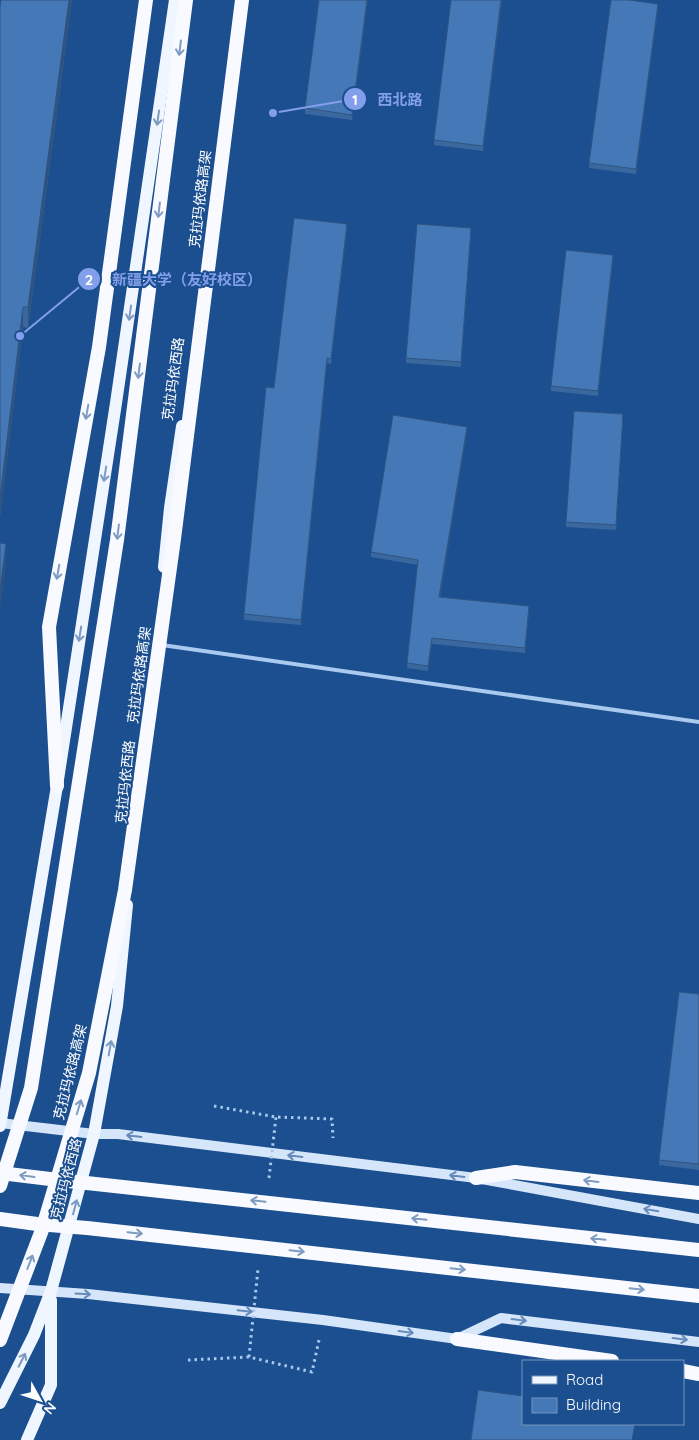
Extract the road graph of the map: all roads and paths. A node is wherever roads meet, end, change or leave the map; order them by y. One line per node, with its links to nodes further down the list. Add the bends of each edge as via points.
1 (146, 0): 7 (highway, one-way to 7, via 99,347 49,627)
2 (175, 0): 7 (main road, one-way to 7)
3 (186, 0): 14 (highway, one-way to 14, bridge, via 118,540 31,1088)
4 (241, 3): 5 (main road, 克拉玛依西路, via 170,508); 24 (highway, 克拉玛依路高架, one-way to 4, bridge, via 42,1230 89,1073 125,890 174,539)
5 (155, 644): 6 (lane); 11 (main road, 克拉玛依西路, one-way to 5, via 117,1006)
6 (699, 722)
7 (57, 786): 10 (main road)
8 (214, 1106): 9 (path, via 276,1117)
9 (332, 1120)
10 (0, 1124): 11 (main road)
11 (94, 1134): 13 (main road, one-way to 11, via 128,1135); 20 (main road, 克拉玛依西路, one-way to 11)
12 (0, 1173): 18 (highway, one-way to 12, bridge)
13 (476, 1178): 15 (highway, one-way to 13, via 515,1172); 17 (main road, one-way to 13)
14 (0, 1186)
15 (695, 1193)
16 (0, 1219): 21 (highway, one-way to 21, bridge)
17 (699, 1219)
18 (699, 1250)
19 (0, 1288): 20 (main road)
20 (52, 1291): 22 (main road, one-way to 22); 30 (main road, 克拉玛依西路, one-way to 20); 31 (main road, via 51,1385)
21 (699, 1296)
22 (323, 1320): 23 (main road, one-way to 23); 26 (path, via 312,1372 248,1357)
23 (457, 1339): 25 (main road, one-way to 25, via 501,1318); 27 (highway)
24 (0, 1340)
25 (699, 1342)
26 (188, 1360)
27 (605, 1360)
28 (684, 1371): 29 (highway)
29 (699, 1374)
30 (0, 1403)
31 (28, 1440)

